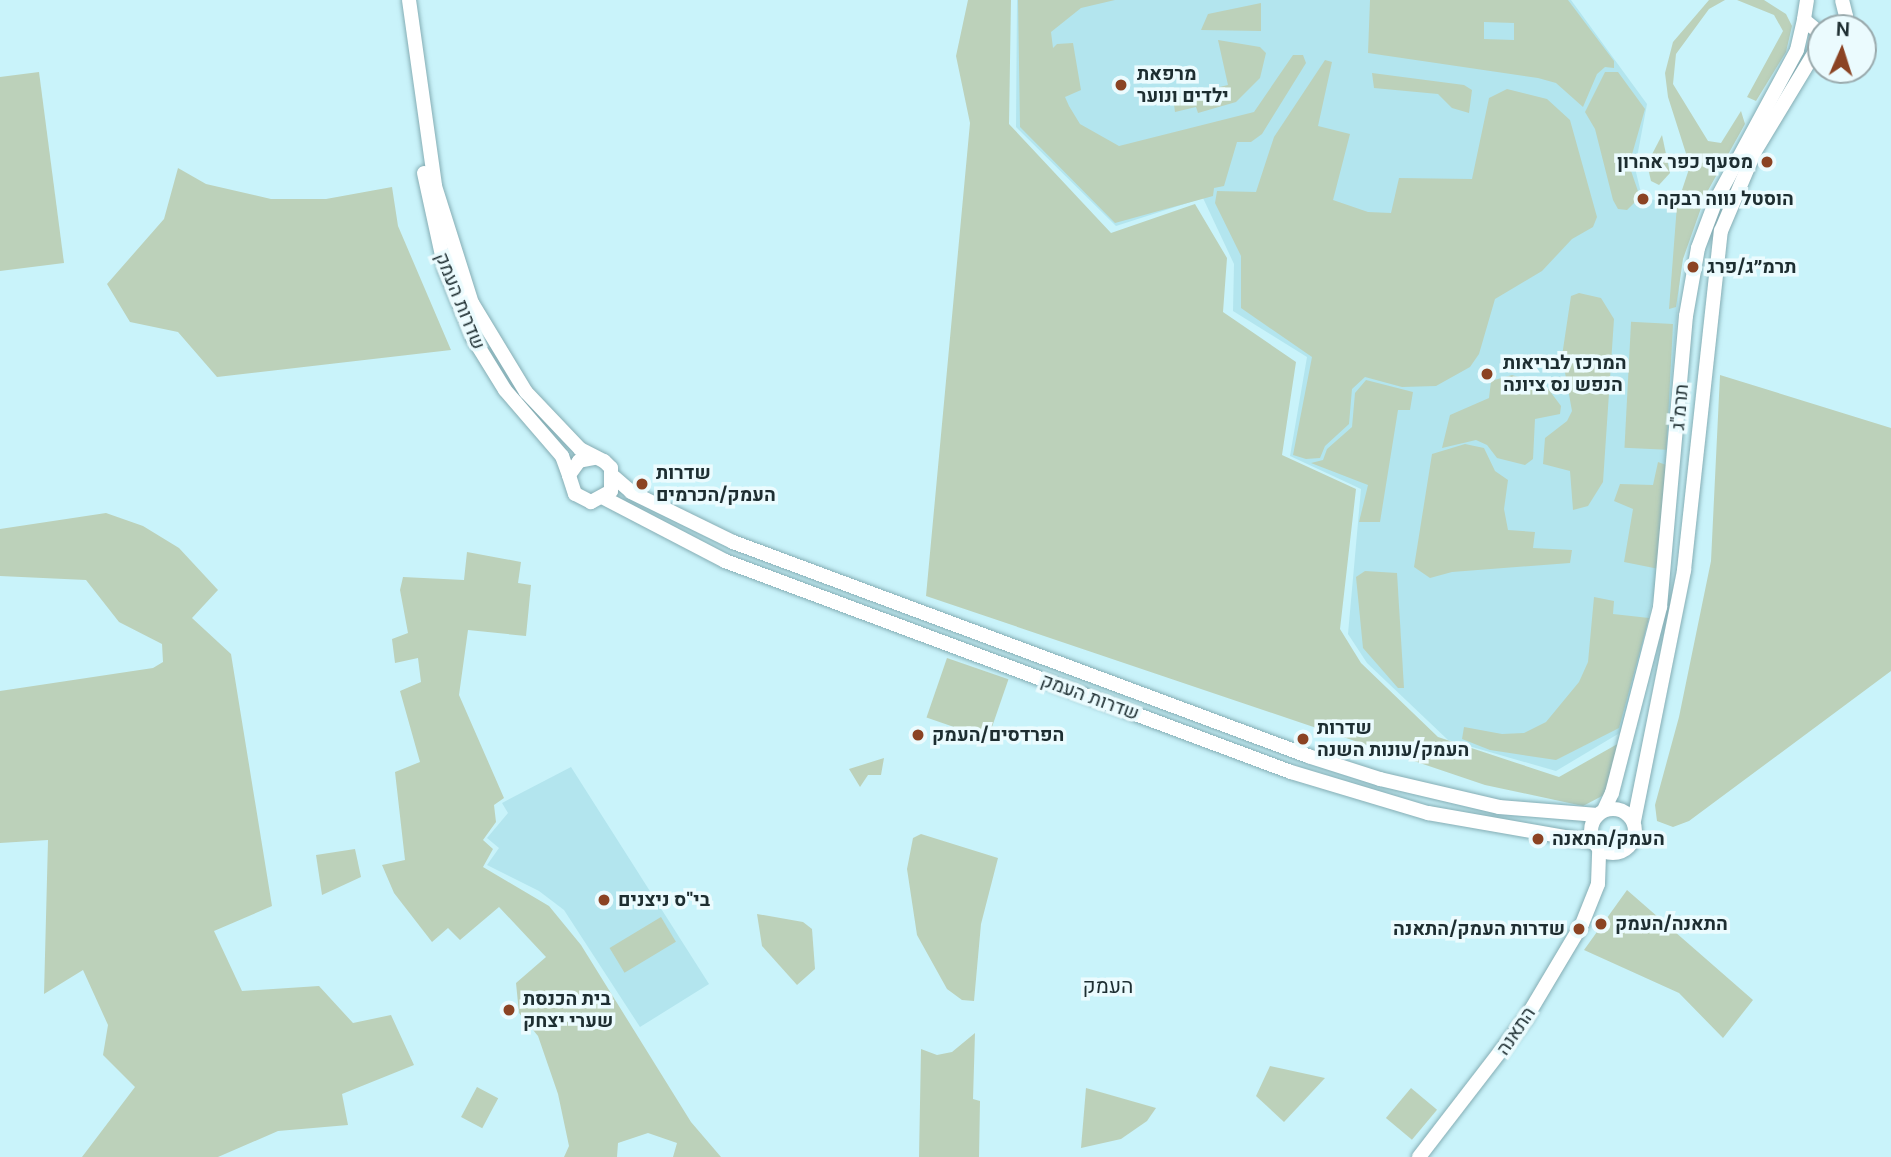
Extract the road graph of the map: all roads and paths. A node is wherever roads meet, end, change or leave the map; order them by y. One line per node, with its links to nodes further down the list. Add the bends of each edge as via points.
1 (409, 0): 6 (street, שדרות העמק)
2 (1807, 0): 3 (street, תרמ"ג)
3 (1804, 20): 4 (street); 11 (street, תרמ"ג, via 1797,50 1716,200 1698,248 1686,316 1660,607 1612,793)
4 (1807, 22)
5 (1807, 65): 12 (street, תרמ"ג, via 1755,151 1721,231 1684,570)
6 (421, 98): 7 (street, שדרות העמק, via 439,205 472,303 526,392 580,449); 8 (street, שדרות העמק, via 427,197 458,305 482,356 519,408 562,456)
7 (596, 458): 8 (street, via 579,461); 9 (street, via 608,464)
8 (569, 475): 10 (street, via 577,497 590,502)
9 (614, 477): 10 (street); 11 (street, שדרות העמק, via 631,492 733,542 1308,756 1380,779 1499,807)
10 (604, 498): 13 (street, שדרות העמק, via 725,561 1291,772 1428,813)
11 (1601, 813): 12 (street, via 1624,811); 13 (street, via 1591,831)
12 (1634, 821): 14 (street, via 1633,841)
13 (1596, 845): 14 (street); 15 (street, התאנה, via 1600,874)
14 (1621, 851): 15 (street, התאנה)
15 (1595, 894): 16 (street, התאנה, via 1526,1018)
16 (1419, 1157)

